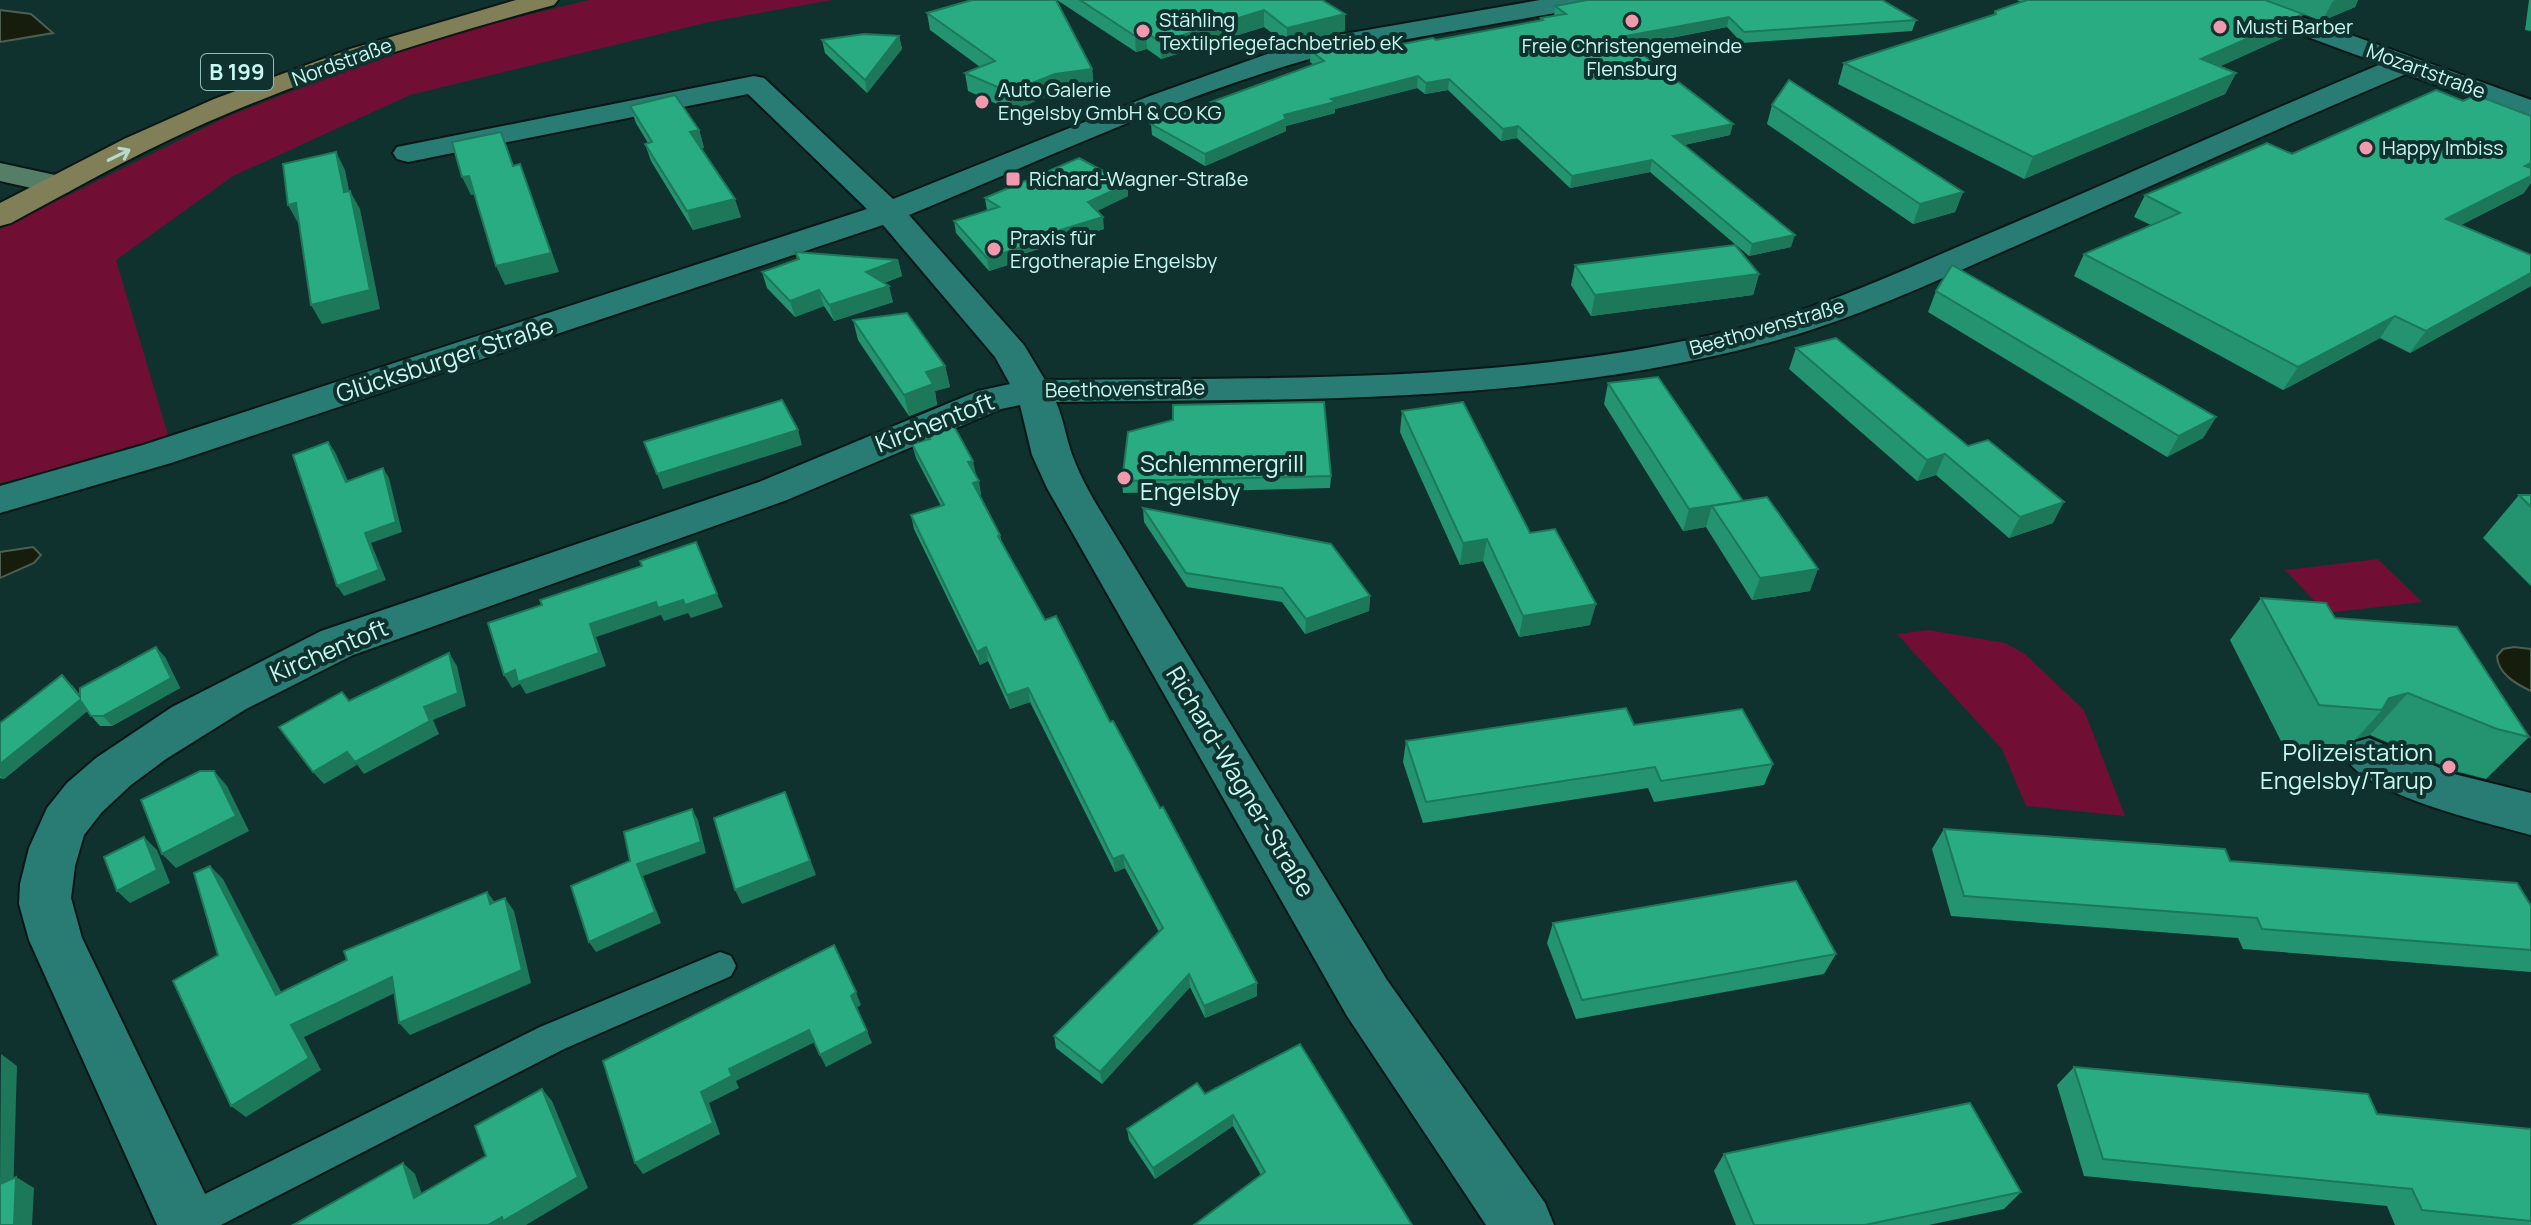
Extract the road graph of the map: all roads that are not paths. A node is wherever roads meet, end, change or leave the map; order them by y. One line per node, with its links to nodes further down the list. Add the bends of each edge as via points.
1 (475, 0): 6 (main road, Nordstraße / B 199, via 253,66)
2 (545, 0): 9 (main road, Nordstraße / B 199, one-way to 2, via 309,72 422,33)
3 (1584, 0): 11 (street, Glücksburger Straße, via 1291,55 1171,97)
4 (2230, 0): 5 (street, Mozartstraße)
5 (2405, 64): 7 (street, Mozartstraße); 13 (street, Beethovenstraße, via 1896,287 1723,344 1467,380)
6 (168, 100)
7 (2531, 110)
8 (408, 153): 11 (street, Richard-Wagner-Straße, via 754,84)
9 (56, 169): 10 (main road); 12 (main road, B 199)
10 (4, 176)
11 (889, 212): 13 (street, Richard-Wagner-Straße, via 1011,353); 14 (street, Glücksburger Straße, via 157,454)
12 (0, 216)
13 (1033, 391): 18 (street, Kirchentoft, via 991,399 759,497 337,643 213,706 99,785 66,821 44,896 56,940); 19 (street, Richard-Wagner-Straße, via 1067,488 1123,584 1367,998)
14 (0, 500)
15 (2369, 757): 16 (street, via 2444,791)
16 (2531, 814)
17 (720, 966): 18 (lane, Kirchentoft, via 552,1038)
18 (188, 1223)
19 (1523, 1225)

